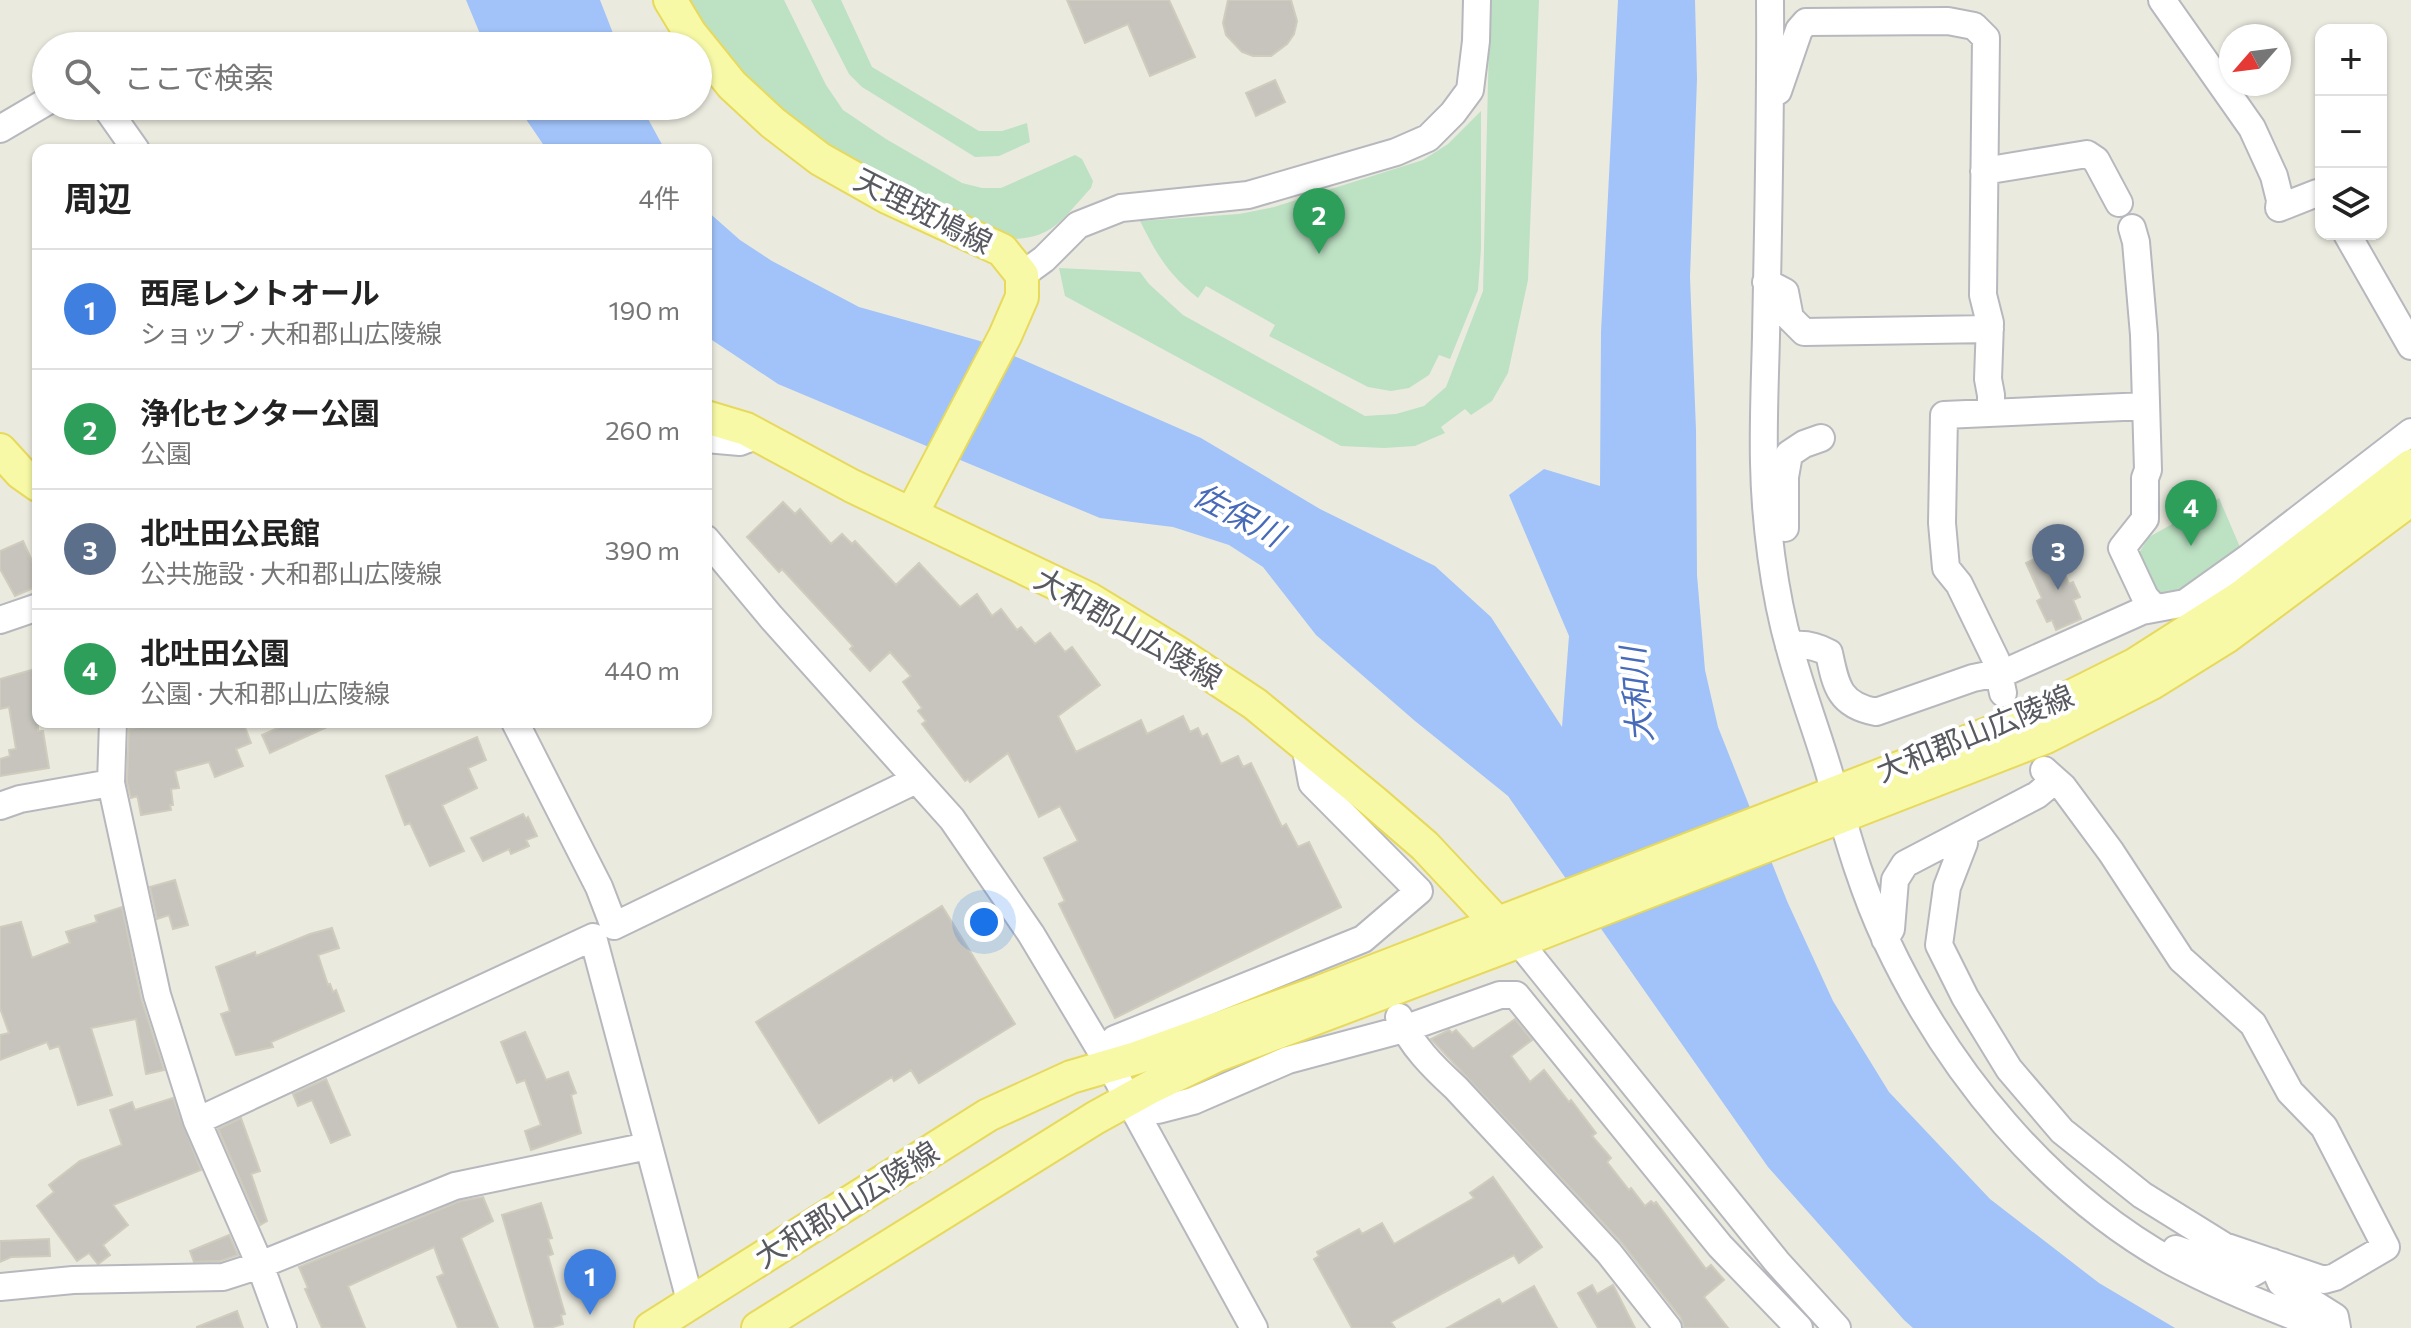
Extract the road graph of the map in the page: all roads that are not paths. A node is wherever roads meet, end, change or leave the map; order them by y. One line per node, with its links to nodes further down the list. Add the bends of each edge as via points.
1 (670, 0): 5 (main road, 天理斑鳩線)
2 (1477, 0): 17 (street, via 1470,90 1428,138 1248,195 1121,208 1078,225)
3 (1770, 0): 7 (street)
4 (2162, 0): 13 (street, via 2252,128 2274,176 2279,208)
5 (689, 32)
6 (712, 60): 17 (main road, 天理斑鳩線, via 773,123 820,159 889,198 1002,250)
7 (1771, 102): 12 (street, via 1806,22 1948,21 1974,26 1986,38); 18 (street)
8 (32, 110): 10 (street)
9 (115, 120): 11 (street)
10 (0, 129)
11 (132, 144)
12 (1984, 171): 14 (street, via 2087,154 2096,160); 19 (street, via 1983,295)
13 (2315, 194)
14 (2119, 203)
15 (2132, 228): 21 (street)
16 (2350, 240): 20 (street)
17 (1022, 275): 32 (main road, 天理斑鳩線, via 1022,297 1005,336)
18 (1766, 282): 19 (street, via 1785,292 1790,318 1804,332); 34 (street, via 1764,465)
19 (1990, 329): 22 (street)
20 (2411, 346)
21 (2146, 406): 22 (street); 35 (street, via 2145,519 2122,548)
22 (1991, 412): 39 (street, via 1944,415 1942,523 1946,568 1996,660)
23 (712, 419): 25 (main road, 大和郡山広陵線)
24 (2411, 432): 35 (street, via 2185,603)
25 (758, 435): 27 (street, via 740,442); 32 (main road, 大和郡山広陵線)
26 (1821, 438): 34 (street, via 1789,454 1785,581)
27 (712, 440)
28 (2411, 466): 46 (main road, 大和郡山広陵線, via 2241,597 2136,664)
29 (20, 469): 30 (street)
30 (32, 495)
31 (2411, 499): 46 (main road, 大和郡山広陵線, via 2226,637 2152,683 2046,737)
32 (912, 513): 42 (main road, 大和郡山広陵線, via 1089,599 1255,704)
33 (712, 546): 43 (street)
34 (1778, 589): 38 (street)
35 (2155, 608): 39 (street)
36 (32, 610): 37 (street)
37 (0, 620)
38 (1789, 646): 39 (street, via 1817,646 1829,653 1836,685 1848,701 1876,712 1973,678); 46 (street)
39 (2001, 684)
40 (113, 728): 44 (street)
41 (518, 728): 43 (street, via 614,926)
42 (1305, 745): 48 (main road, 大和郡山広陵線); 51 (street, via 1312,783 1419,891 1366,942 1115,1039)
43 (916, 780): 51 (street, via 952,819 1031,934)
44 (111, 783): 45 (street); 53 (street, via 157,995)
45 (0, 806)
46 (1827, 808): 48 (main road, 大和郡山広陵線); 49 (street)
47 (1965, 833): 49 (street, via 1905,864 1895,880 1891,929); 56 (street, via 1947,887 1939,945 2009,1069 2062,1131 2142,1195 2224,1246); 56 (street, via 2037,795 2049,776 2111,852 2181,959 2253,1024 2290,1092 2324,1127 2386,1247 2324,1280)
48 (1523, 926): 51 (main road, 大和郡山広陵線); 52 (main road, 大和郡山広陵線, via 1215,1056); 66 (street, via 1777,1262)
49 (1885, 939): 55 (street, via 1960,1069 2015,1134 2103,1214)
50 (1401, 1021): 52 (street, via 1288,1060 1193,1101 1158,1110); 64 (street, via 1432,1066 1609,1253); 65 (street, via 1516,995 1720,1246)
51 (1110, 1066): 52 (street); 59 (main road, 大和郡山広陵線, via 1071,1077 988,1115)
52 (1129, 1100): 62 (main road, 大和郡山広陵線); 63 (street)
53 (197, 1121): 54 (street, via 593,937); 57 (street)
54 (648, 1146): 57 (street, via 455,1186); 59 (street)
55 (2155, 1250): 56 (street, via 2166,1246 2251,1274); 67 (street, via 2246,1299)
56 (2272, 1262): 68 (street, via 2281,1283 2335,1317)
57 (260, 1265): 58 (street, via 223,1277); 60 (street)
58 (0, 1287)
59 (691, 1304): 61 (main road, 大和郡山広陵線)
60 (283, 1328)
61 (651, 1328)
62 (758, 1328)
63 (1254, 1328)
64 (1668, 1328)
65 (1799, 1328)
66 (1837, 1328)
67 (2325, 1328)
68 (2337, 1328)

